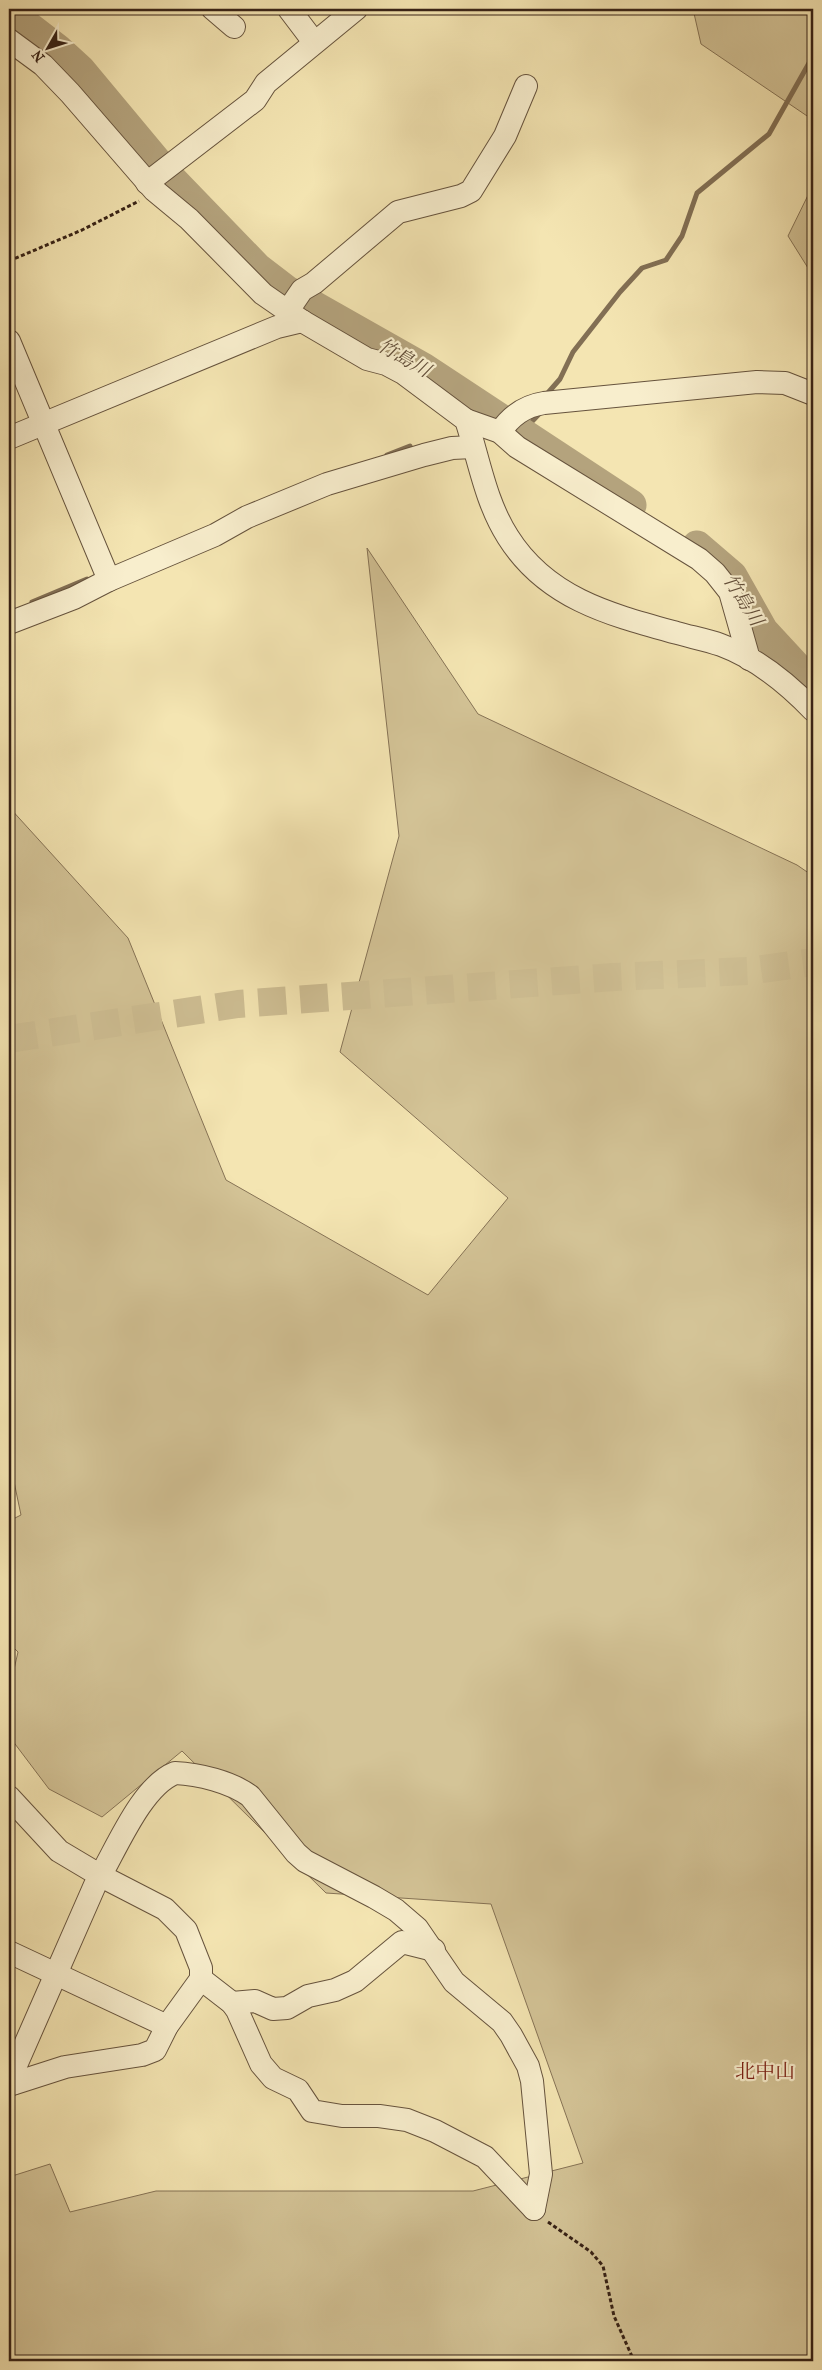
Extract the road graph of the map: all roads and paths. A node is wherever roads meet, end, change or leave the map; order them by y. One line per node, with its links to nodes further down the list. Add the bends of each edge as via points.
1 (213, 9): 4 (street)
2 (289, 9): 6 (street)
3 (356, 9): 6 (street)
4 (234, 27)
5 (9, 40): 8 (street, via 42,65)
6 (314, 42): 8 (street, via 266,83 255,100)
7 (526, 86): 10 (street, via 505,136 471,191 398,212 314,283)
8 (157, 179): 9 (path, via 131,207); 10 (street, via 189,219 263,294)
9 (9, 261)
10 (296, 307): 13 (street, via 367,359 403,373); 14 (street, via 278,327)
11 (9, 341): 14 (street)
12 (813, 394): 15 (street, via 785,383 757,382 531,405)
13 (466, 420): 15 (street); 17 (street)
14 (43, 425): 16 (street); 18 (street)
15 (505, 426): 20 (street, via 518,447 700,559 715,573 730,592)
16 (9, 438)
17 (473, 447): 18 (street, via 424,454 327,484); 20 (street, via 494,510 508,537 537,572 570,597 607,613 721,645)
18 (109, 580): 19 (street, via 74,598)
19 (9, 623)
20 (748, 659): 21 (street, via 779,678)
21 (813, 710)
22 (11, 1808): 23 (street, via 59,1851)
23 (100, 1876): 24 (street, via 146,1796 170,1776 180,1774 243,1791 305,1861); 28 (street); 29 (street, via 165,1908 186,1930 201,1968)
24 (403, 1916): 25 (street); 26 (street)
25 (402, 1942): 26 (street); 30 (street, via 355,1981 308,1996 287,2008 273,2010 254,2002)
26 (434, 1950): 33 (street, via 454,1982 502,2022 528,2066 541,2174)
27 (9, 1952): 28 (street)
28 (56, 1974): 31 (street); 32 (street, via 13,2072)
29 (201, 1979): 30 (street); 31 (street)
30 (232, 2003): 33 (street, via 261,2064 273,2078 298,2090 312,2111 407,2120 435,2131 485,2157)
31 (167, 2026): 32 (street, via 155,2050 65,2067)
32 (11, 2084)
33 (534, 2209): 34 (path, via 597,2258 606,2274 614,2316)
34 (634, 2361)

